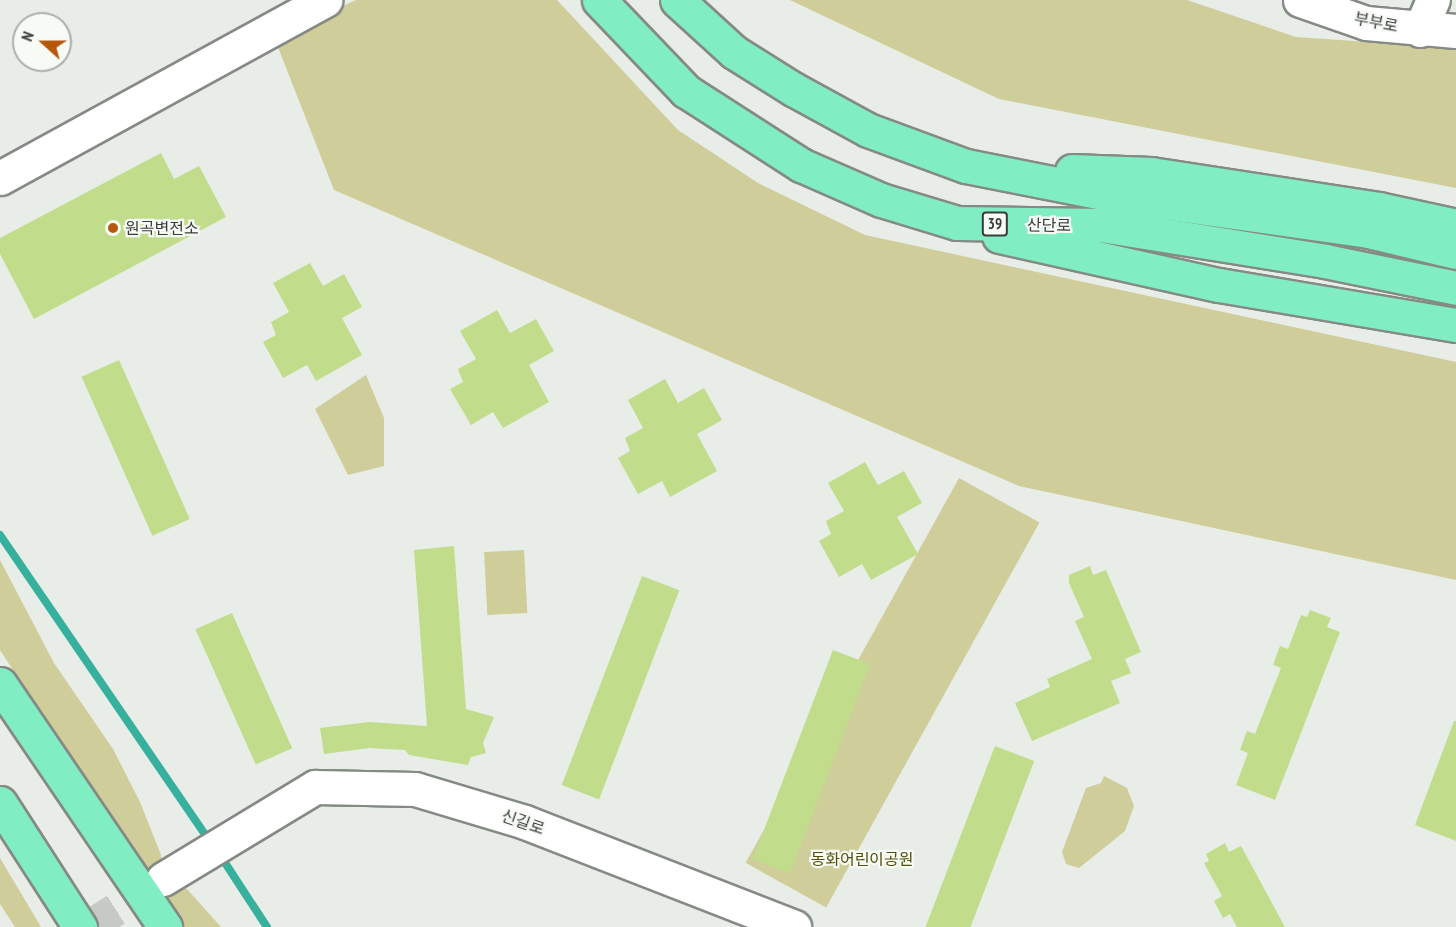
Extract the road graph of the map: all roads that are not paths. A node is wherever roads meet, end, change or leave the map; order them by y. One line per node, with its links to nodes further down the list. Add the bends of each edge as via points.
1 (324, 0): 9 (street)
2 (599, 0): 10 (main road, 산단로 / 39, via 686,91 801,165 881,200)
3 (677, 0): 8 (main road, via 734,52 793,89 868,130)
4 (1300, 0): 6 (street, 부부로, via 1366,23)
5 (1433, 0): 6 (street)
6 (1420, 30): 7 (street, 부부로)
7 (1456, 32)
8 (966, 166): 11 (main road, via 1151,174 1379,209); 12 (main road, via 1113,195 1368,231)
9 (0, 178)
10 (957, 223): 13 (main road, 산단로 / 39, via 1101,225 1324,261); 14 (main road, via 1028,245 1219,285)
11 (1456, 226)
12 (1456, 252)
13 (1456, 288)
14 (1456, 325)
15 (0, 684): 17 (main road)
16 (0, 803): 18 (main road)
17 (151, 881): 19 (main road); 20 (street, 신길로, via 315,787 414,789 525,822)
18 (80, 927)
19 (165, 927)
20 (794, 927)

